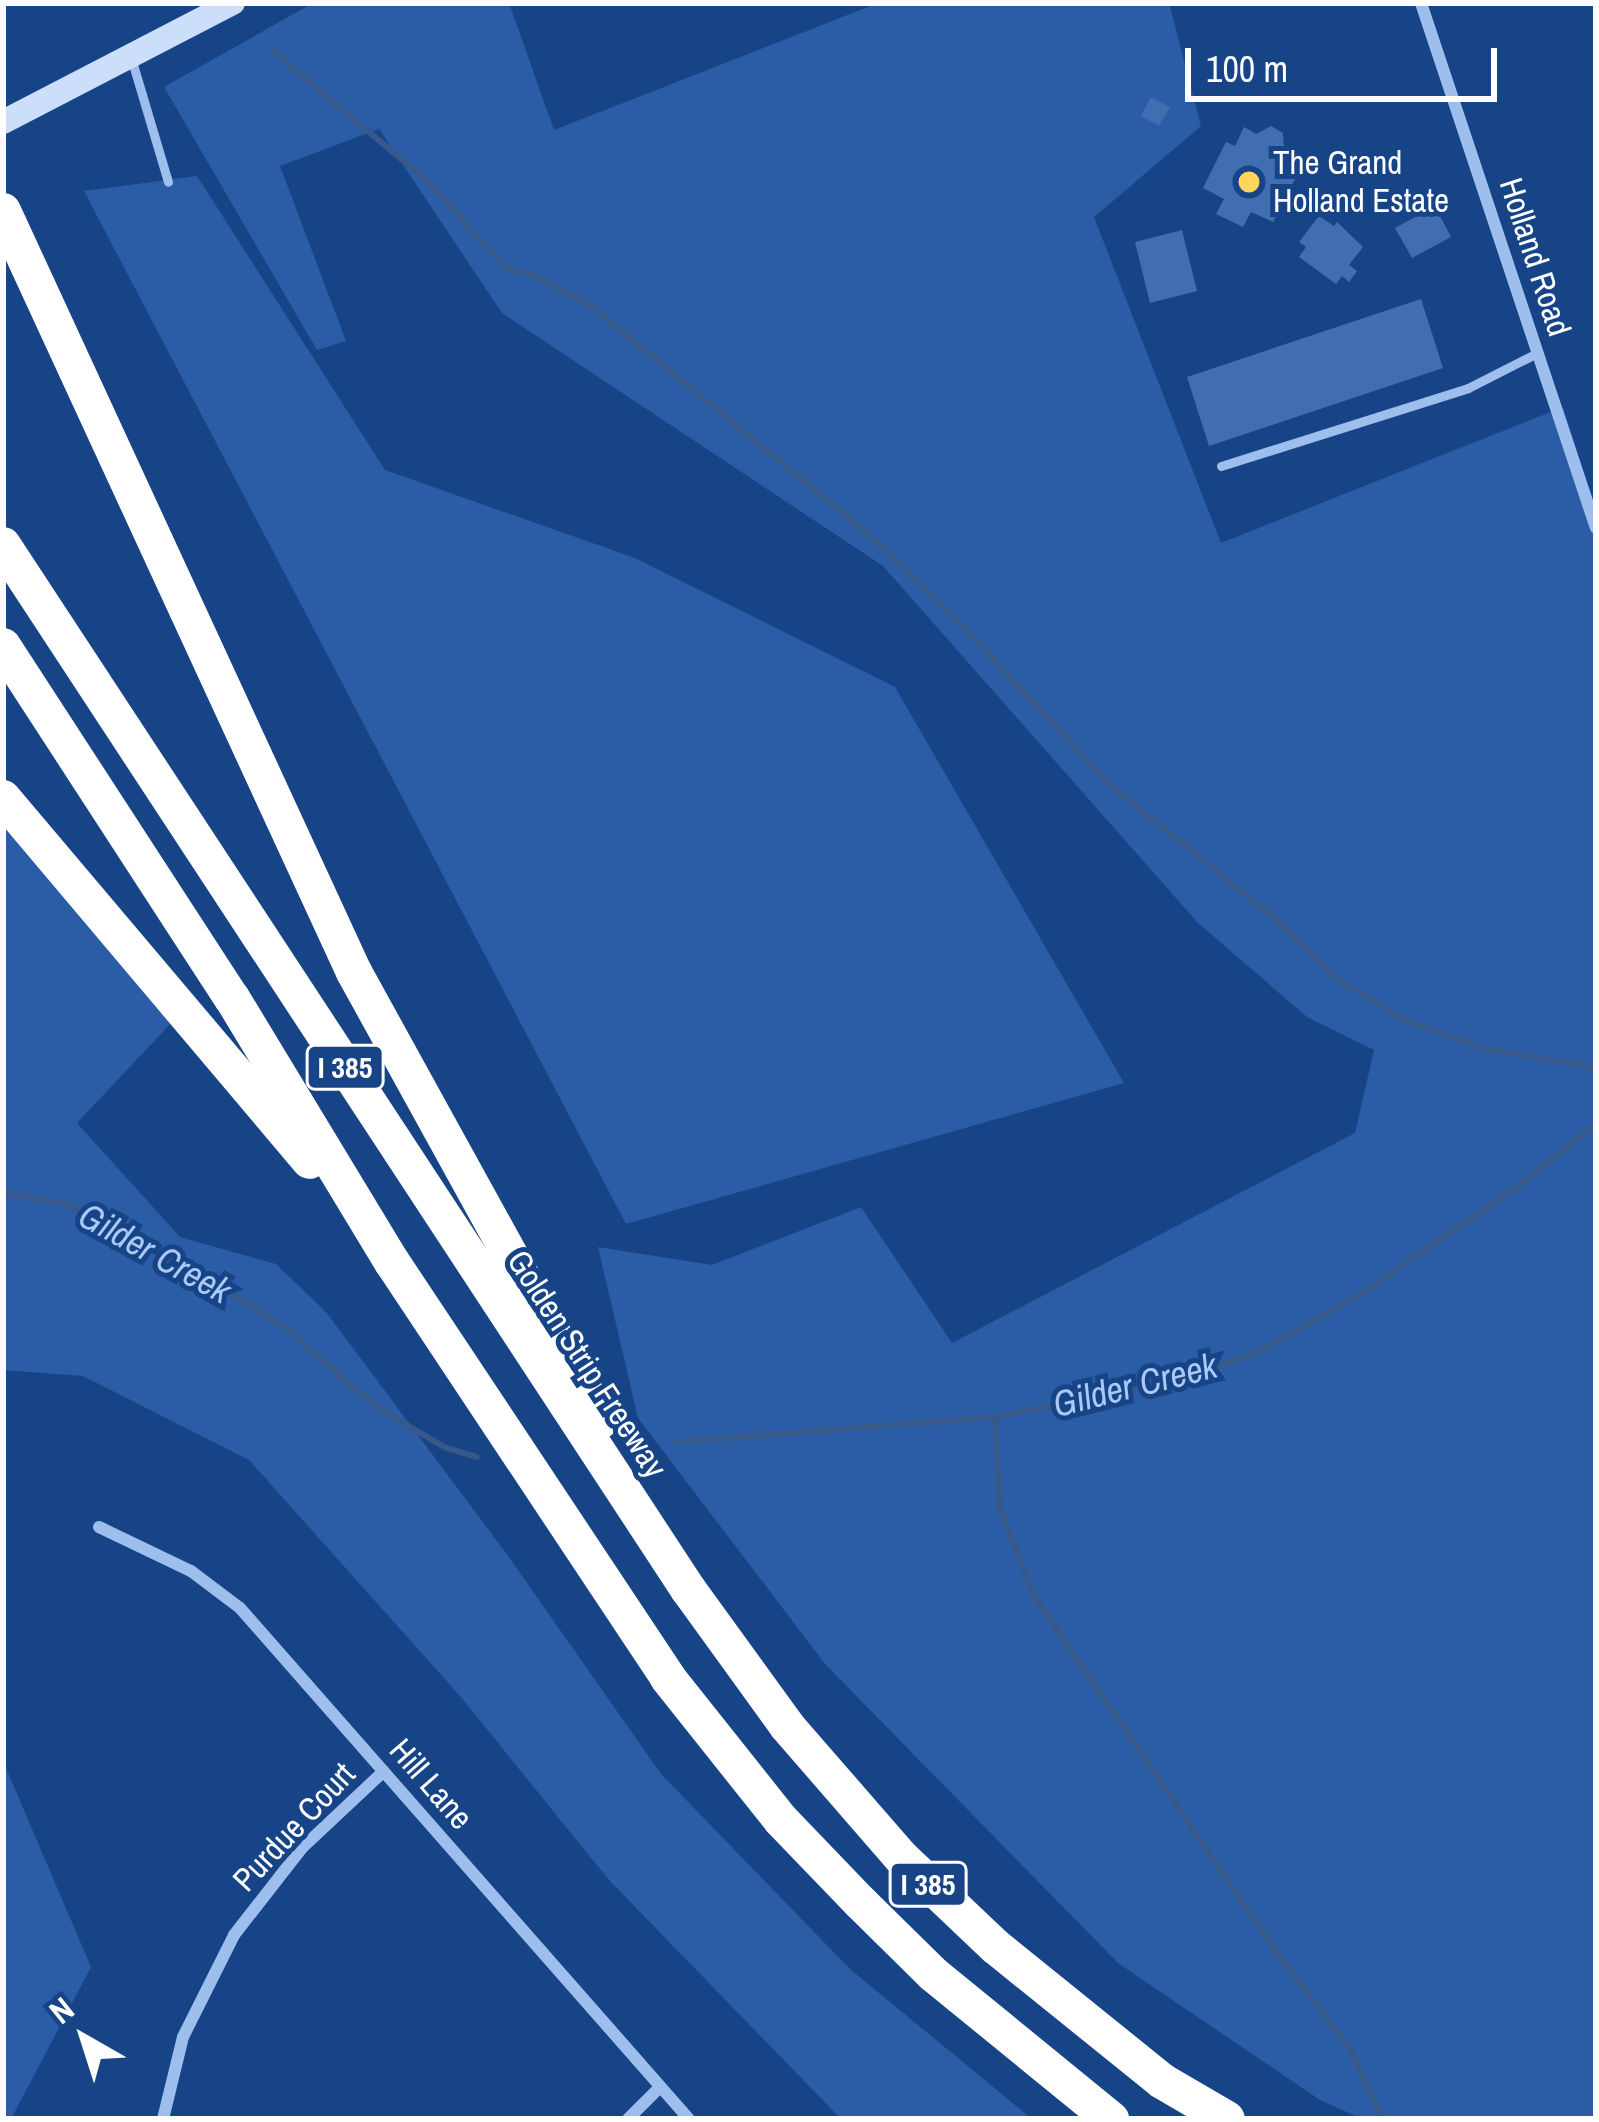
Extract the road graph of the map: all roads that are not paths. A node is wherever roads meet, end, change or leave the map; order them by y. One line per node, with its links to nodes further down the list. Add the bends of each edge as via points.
1 (232, 3): 3 (main road)
2 (1421, 3): 7 (street, Holland Road)
3 (130, 56): 4 (main road); 5 (lane)
4 (3, 122)
5 (168, 182)
6 (3, 211): 15 (highway, via 354,972)
7 (1537, 353): 8 (lane, via 1468,388); 9 (street, Holland Road)
8 (1221, 466)
9 (1596, 528)
10 (3, 545): 15 (highway, Golden Strip Freeway / I 385)
11 (3, 646): 13 (highway, I 385)
12 (3, 798): 13 (highway)
13 (392, 1262): 21 (highway, I 385, via 668,1678 753,1787 932,1974)
14 (99, 1527): 16 (street, Hill Lane, via 174,1561 240,1608)
15 (688, 1589): 22 (highway, Golden Strip Freeway / I 385, via 787,1726 949,1905 1111,2042)
16 (384, 1771): 17 (street, Hill Lane); 18 (street, Purdue Court, via 302,1848 234,1935 183,2037)
17 (660, 2086): 19 (street); 20 (street, Hill Lane)
18 (163, 2119)
19 (628, 2119)
20 (689, 2119)
21 (1112, 2119)
22 (1227, 2119)

